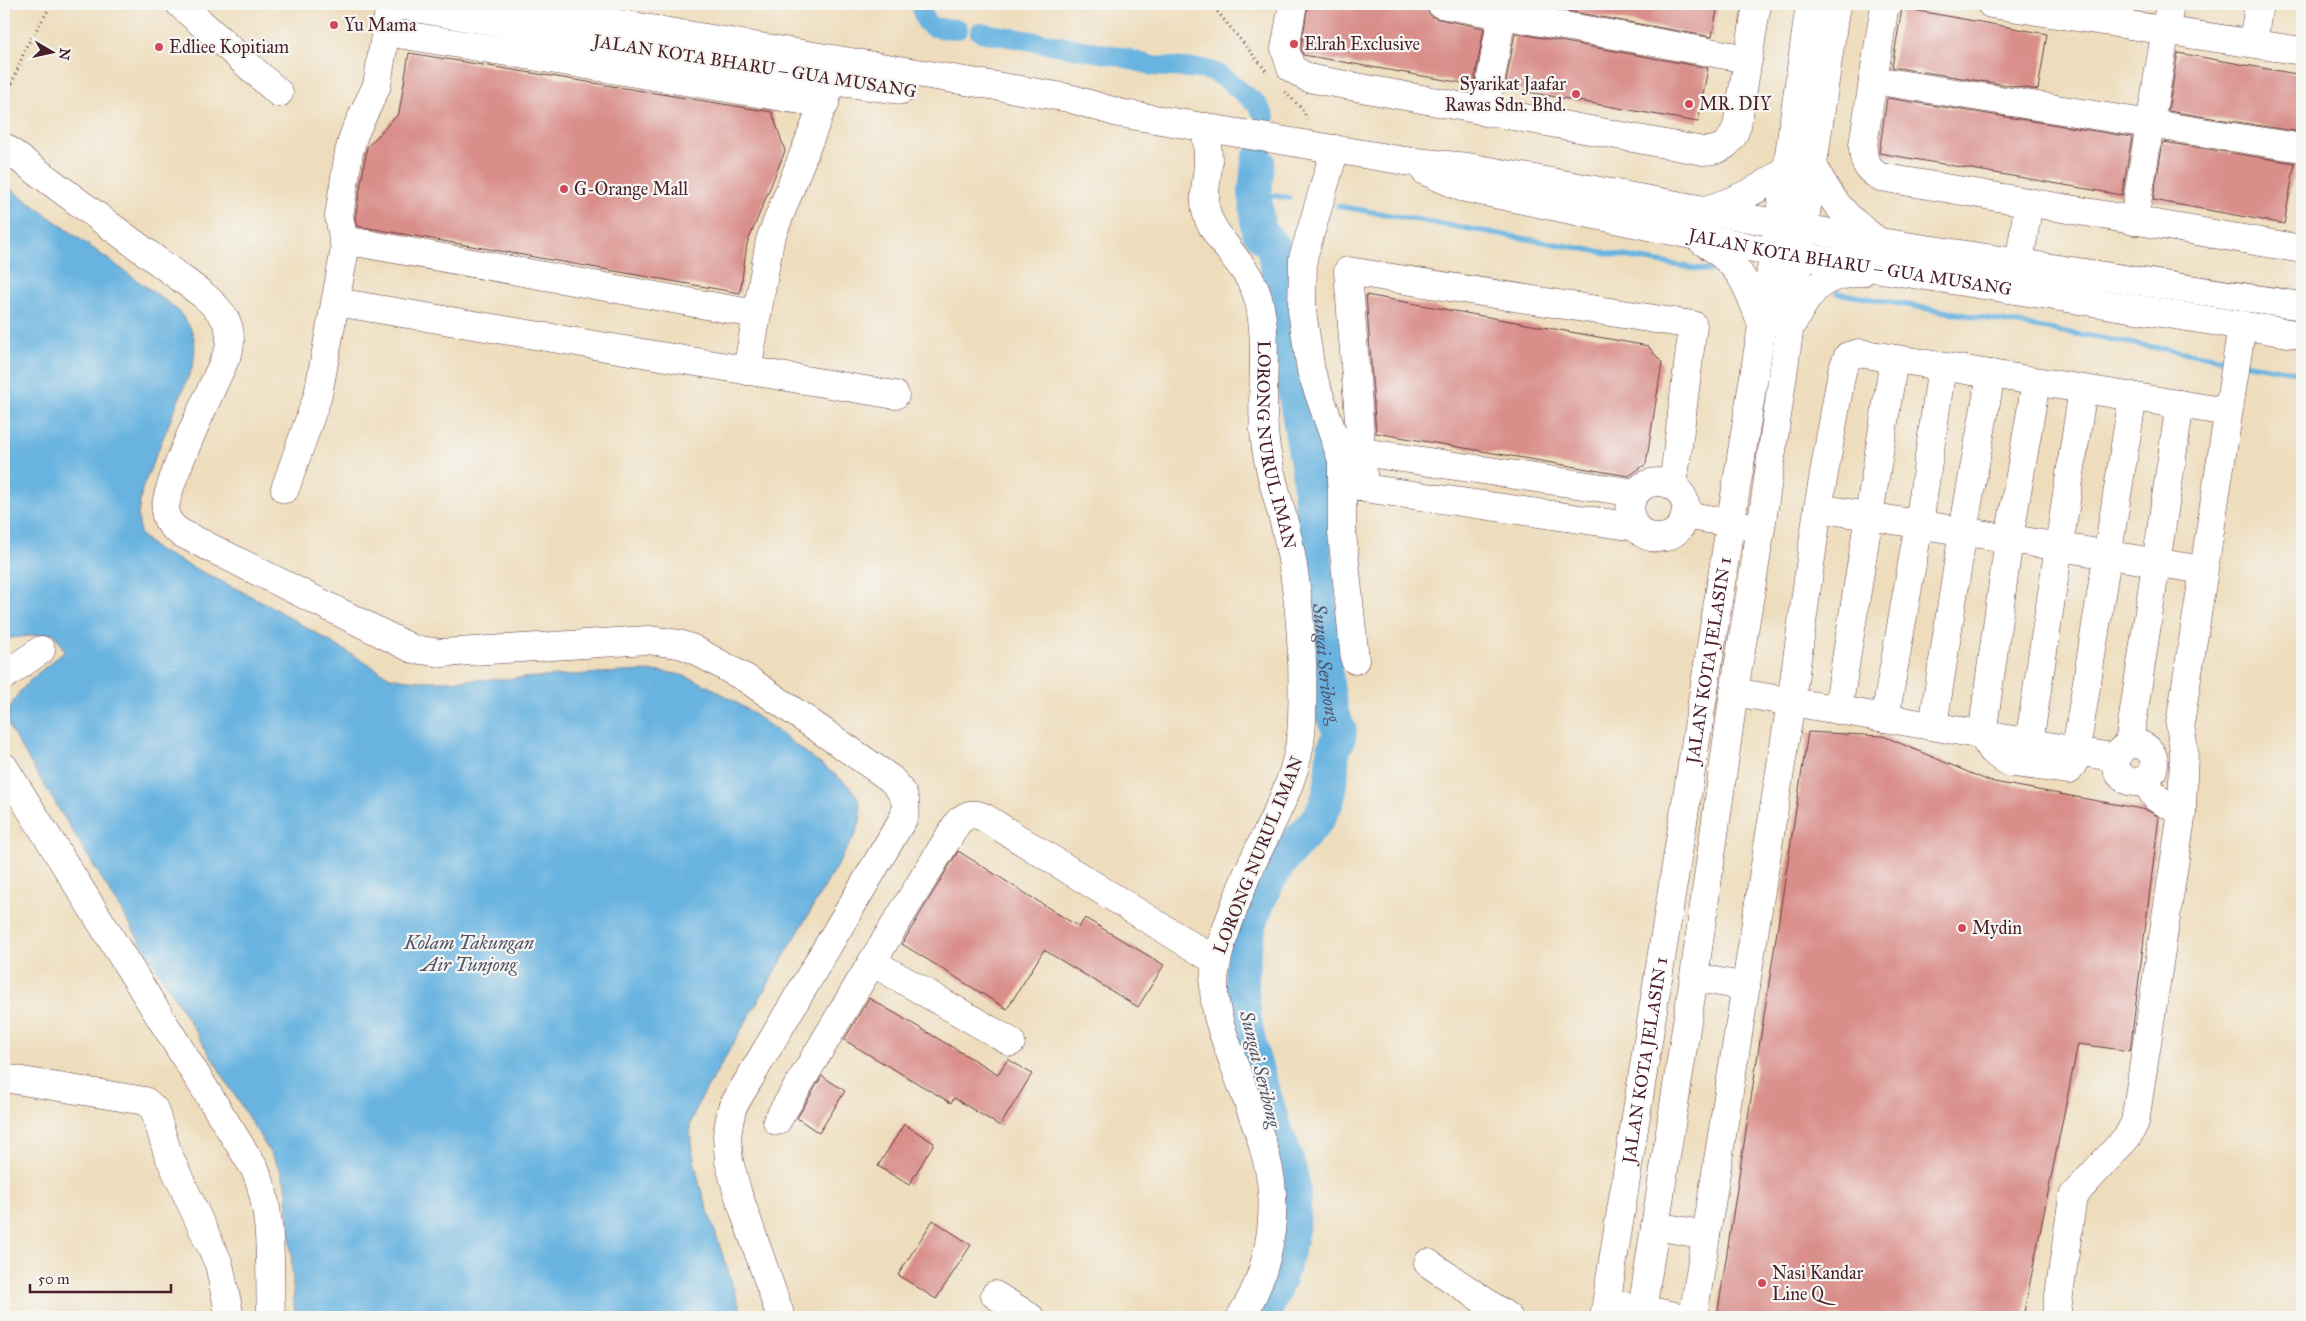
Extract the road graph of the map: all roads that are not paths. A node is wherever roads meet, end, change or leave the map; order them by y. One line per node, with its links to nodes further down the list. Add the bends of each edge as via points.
1 (180, 4): 22 (street)
2 (391, 4): 15 (street); 19 (street, JALAN KOTA BHARU – GUA MUSANG)
3 (499, 4): 19 (street, JALAN KOTA BHARU – GUA MUSANG)
4 (1294, 4): 23 (street, via 1285,49 1291,68 1308,78)
5 (1441, 4): 12 (street)
6 (1757, 4): 18 (street)
7 (1810, 4): 30 (street, JALAN KOTA JELASIN 1)
8 (1836, 4): 30 (street)
9 (1885, 4): 20 (street)
10 (1991, 4): 13 (street)
11 (2259, 4): 16 (street)
12 (1503, 9): 18 (street); 23 (street)
13 (2070, 10): 14 (street)
14 (2168, 17): 16 (street); 24 (street)
15 (386, 32): 19 (street); 37 (street, via 377,85 349,152 340,216)
16 (2253, 43): 17 (street)
17 (2302, 51)
18 (1748, 59): 23 (street, via 1733,139 1715,151)
19 (781, 74): 21 (street, JALAN KOTA BHARU – GUA MUSANG)
20 (1873, 80): 24 (street); 31 (street, via 1863,145 1863,160 1870,172 1881,177)
21 (832, 82): 25 (street, JALAN KOTA BHARU – GUA MUSANG, via 1090,114 1119,113); 46 (street, via 773,230)
22 (279, 93)
23 (1485, 112)
24 (2151, 125): 27 (street); 33 (street)
25 (1206, 127): 28 (street, JALAN KOTA BHARU – GUA MUSANG); 93 (street, LORONG NURUL IMAN, via 1207,218 1249,275 1258,299 1262,327 1265,442 1288,539 1297,594 1302,719 1300,750 1290,786 1247,873)
26 (4, 147): 108 (street, via 202,294 228,322 230,350 169,488 166,515 181,534 413,649 442,653 648,640 691,648 778,699 900,789 906,799 904,817 732,1108 727,1135 729,1161)
27 (2302, 148)
28 (1335, 149): 29 (street, JALAN KOTA BHARU – GUA MUSANG); 79 (street, via 1303,258 1302,311 1311,371 1342,460 1342,533)
29 (1405, 162): 32 (street, JALAN KOTA BHARU – GUA MUSANG, via 1468,167); 36 (street, JALAN KOTA BHARU – GUA MUSANG, via 1461,187)
30 (1800, 167): 32 (street, via 1728,203); 34 (street, JALAN KOTA JELASIN 1); 35 (street); 38 (street, via 1850,221)
31 (2029, 202): 33 (street); 42 (street)
32 (1701, 211): 34 (street, JALAN KOTA BHARU – GUA MUSANG)
33 (2134, 221): 39 (street)
34 (1777, 223): 35 (street, JALAN KOTA BHARU – GUA MUSANG); 40 (street, JALAN KOTA JELASIN 1)
35 (1805, 229): 38 (street, JALAN KOTA BHARU – GUA MUSANG); 41 (street)
36 (1695, 237): 40 (street, JALAN KOTA BHARU – GUA MUSANG); 47 (street, via 1721,253 1737,268 1746,282)
37 (344, 240): 44 (street); 46 (street)
38 (1880, 242): 42 (street, JALAN KOTA BHARU – GUA MUSANG)
39 (2302, 247)
40 (1773, 252): 41 (street, JALAN KOTA BHARU – GUA MUSANG); 47 (street, JALAN KOTA JELASIN 1)
41 (1800, 257): 43 (street, JALAN KOTA BHARU – GUA MUSANG); 48 (street)
42 (2019, 263): 45 (street, JALAN KOTA BHARU – GUA MUSANG)
43 (1876, 270): 48 (street, via 1842,274 1820,283); 50 (street, JALAN KOTA BHARU – GUA MUSANG)
44 (336, 302): 53 (street); 63 (street, via 318,395)
45 (2302, 306)
46 (756, 314): 53 (street)
47 (1762, 325): 68 (street, JALAN KOTA JELASIN 1)
48 (1789, 329): 71 (street)
49 (2302, 334): 50 (street, JALAN KOTA BHARU – GUA MUSANG)
50 (2241, 335): 60 (street)
51 (1894, 359): 52 (street); 65 (street, via 1859,353 1848,356 1842,371); 67 (street)
52 (1942, 366): 54 (street); 69 (street)
53 (747, 372): 57 (street)
54 (1991, 374): 55 (street); 72 (street)
55 (2036, 382): 56 (street); 73 (street)
56 (2083, 389): 58 (street); 74 (street)
57 (895, 395)
58 (2133, 396): 59 (street); 75 (street)
59 (2180, 404): 60 (street); 76 (street)
60 (2228, 412): 77 (street)
61 (1362, 452): 62 (street, via 1348,271 1693,325); 64 (street); 70 (street, via 1364,488)
62 (1673, 486): 64 (street, via 1650,483); 66 (street, via 1684,498)
63 (285, 489)
64 (1636, 493): 70 (street, via 1630,510)
65 (1818, 508): 67 (street); 82 (street)
66 (1685, 515): 68 (street); 70 (street, via 1676,531 1660,538 1643,533)
67 (1870, 517): 69 (street); 83 (street)
68 (1730, 523): 71 (street); 104 (street, JALAN KOTA JELASIN 1)
69 (1918, 524): 72 (street); 84 (street)
70 (1636, 527)
71 (1761, 528): 81 (street)
72 (1963, 531): 73 (street); 86 (street)
73 (2009, 539): 74 (street); 87 (street)
74 (2058, 547): 75 (street); 88 (street)
75 (2108, 555): 76 (street); 90 (street)
76 (2156, 562): 77 (street); 89 (street)
77 (2203, 570): 85 (street)
78 (41, 650): 80 (street)
79 (1355, 660)
80 (4, 676)
81 (1734, 692): 82 (street); 95 (street)
82 (1791, 702): 83 (street); 96 (street)
83 (1838, 710): 84 (street)
84 (1885, 718): 86 (street)
85 (2180, 724): 89 (street, via 2172,733); 92 (street, via 2184,751)
86 (1933, 726): 87 (street)
87 (1982, 734): 88 (street); 90 (street, via 1991,750 2008,762 2068,770)
88 (2028, 742): 90 (street)
89 (2131, 750): 90 (street); 92 (street, via 2118,770 2126,780 2144,780 2156,798)
90 (2077, 751)
91 (4, 767): 107 (street, via 256,1171 264,1190 267,1211)
92 (2182, 812): 114 (street, via 2135,1122 2128,1136 2073,1196)
93 (1216, 961): 94 (street, via 985,818 972,814 958,822); 110 (street, LORONG NURUL IMAN, via 1217,1015 1264,1154 1272,1191 1271,1225 1263,1268 1247,1308)
94 (872, 962): 97 (street); 99 (street)
95 (1694, 977): 96 (street); 100 (street)
96 (1746, 986): 101 (street)
97 (1010, 1042)
98 (4, 1078): 106 (street, via 145,1101 154,1109 168,1154 219,1264)
99 (777, 1121)
100 (1656, 1226): 101 (street); 105 (street)
101 (1706, 1235): 113 (street)
102 (1428, 1263): 111 (street)
103 (995, 1295): 109 (street)
104 (1606, 1310): 105 (street)
105 (1641, 1313): 112 (street)
106 (230, 1317)
107 (270, 1317)
108 (781, 1317)
109 (1030, 1317)
110 (1240, 1317)
111 (1508, 1317)
112 (1680, 1317)
113 (1693, 1317)
114 (2056, 1317)

